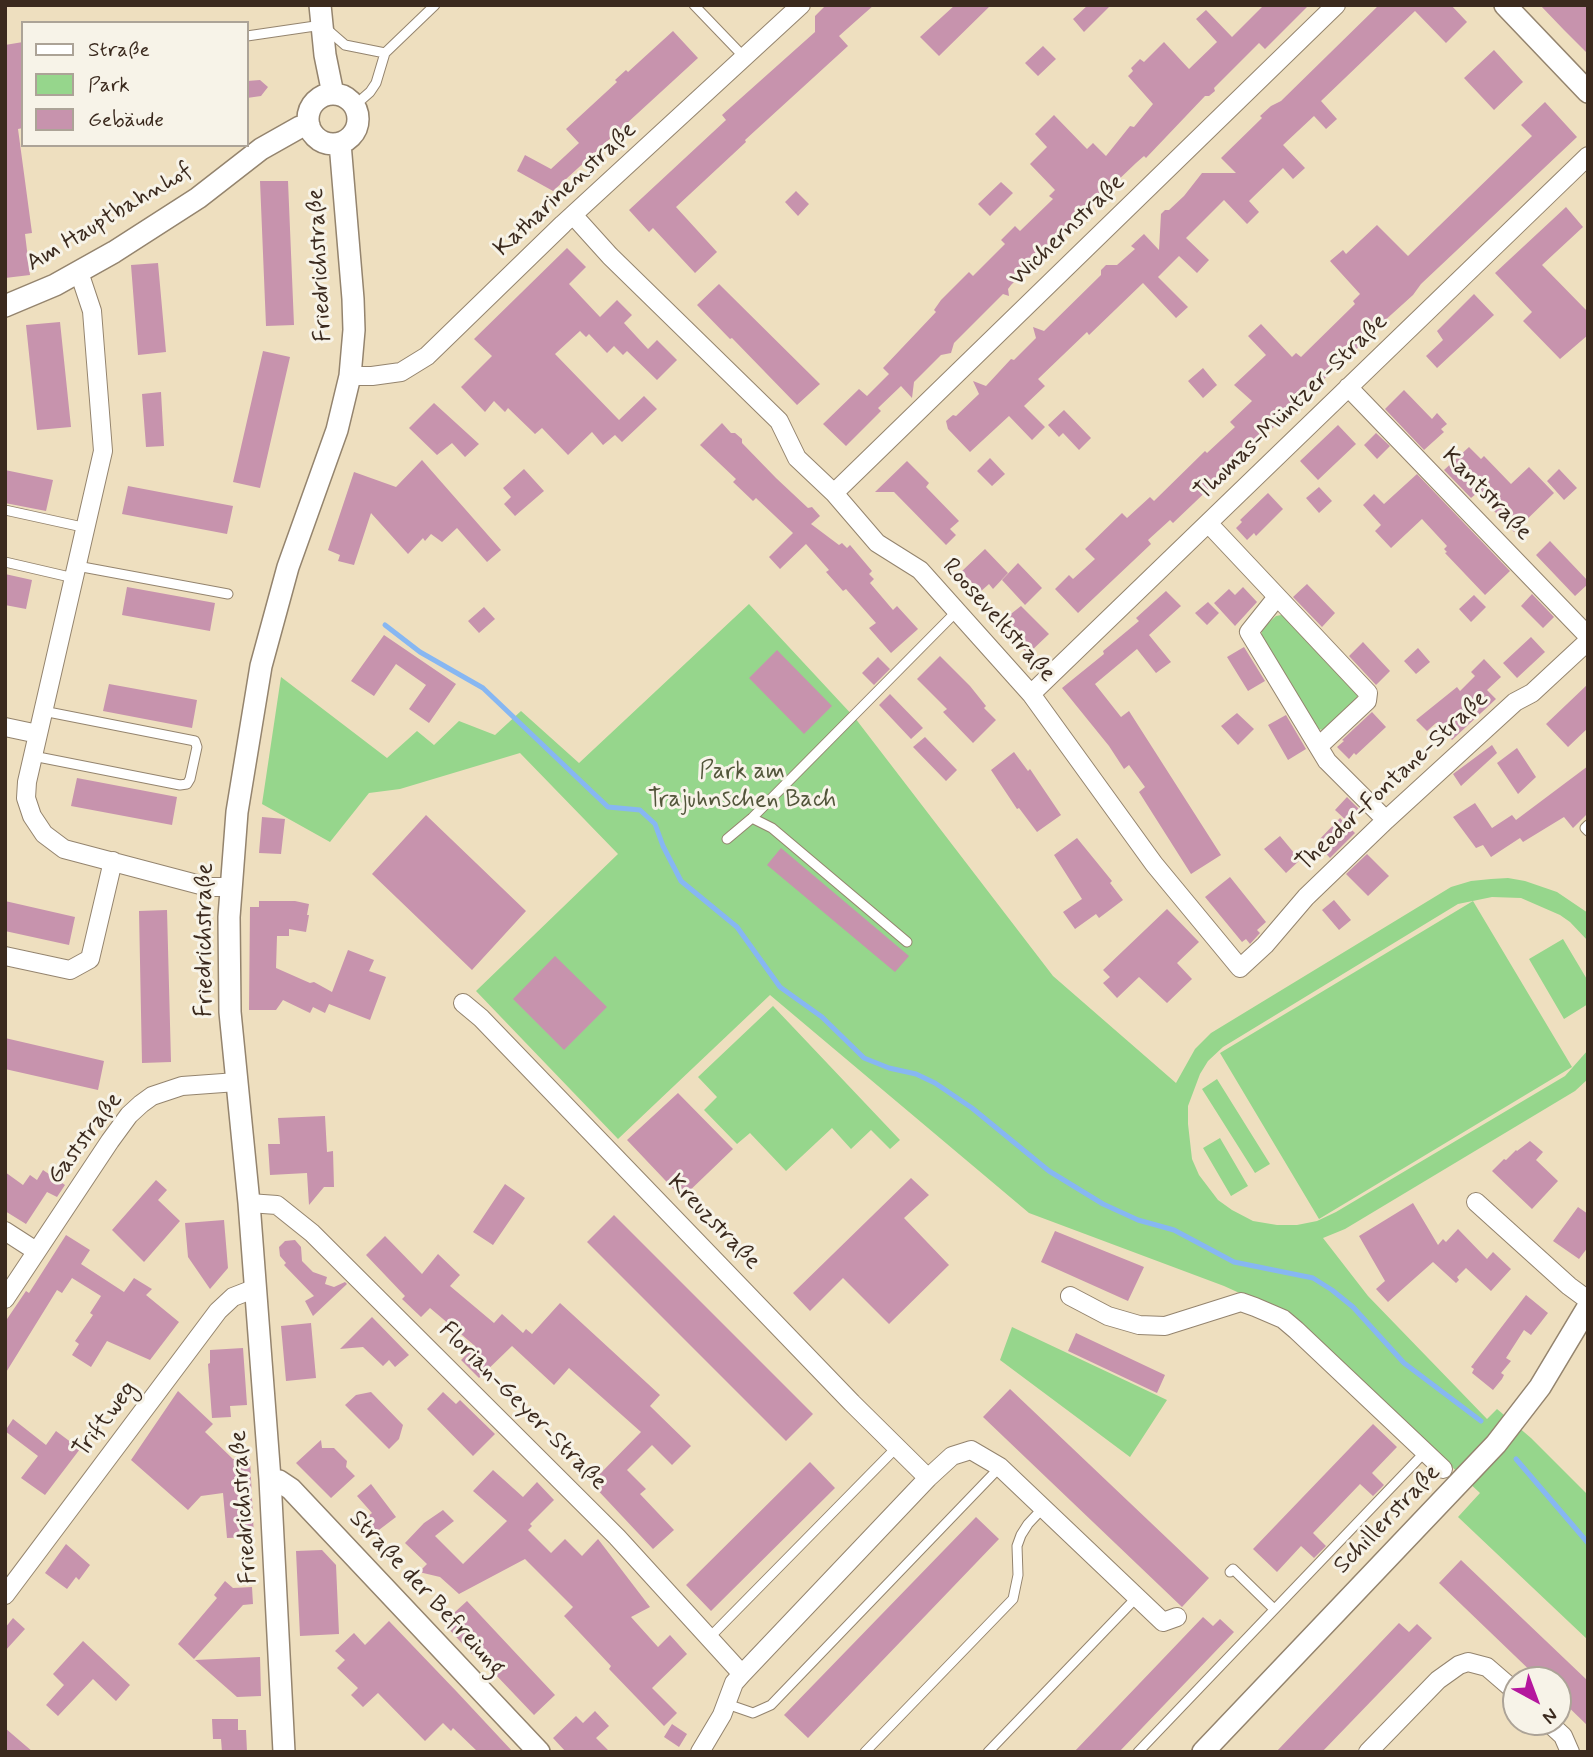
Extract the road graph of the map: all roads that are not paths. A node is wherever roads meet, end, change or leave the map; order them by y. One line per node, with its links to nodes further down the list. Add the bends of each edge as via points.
1 (435, 5): 8 (lane)
2 (694, 5): 9 (lane)
3 (801, 5): 9 (street, Katharinenstraße)
4 (1335, 5): 21 (street, Wichernstraße)
5 (1505, 5): 10 (street)
6 (321, 15): 7 (lane); 8 (lane, via 345,45); 11 (street)
7 (248, 36)
8 (384, 53): 12 (lane, via 376,83)
9 (744, 57): 16 (street, Katharinenstraße)
10 (1588, 92)
11 (333, 94): 12 (street); 13 (street, via 314,104)
12 (355, 106): 14 (street, via 357,128)
13 (309, 125): 14 (street, via 321,140); 17 (street, Am Hauptbahnhof, via 261,149 198,198)
14 (340, 143): 19 (street, Friedrichstraße, via 353,299)
15 (1588, 156): 20 (street, Thomas-Müntzer-Straße)
16 (573, 215): 19 (street, Katharinenstraße, via 417,363 388,375); 21 (street, Rooseveltstraße, via 779,421 797,457)
17 (79, 272): 18 (street, Am Hauptbahnhof); 24 (street, via 92,311 103,451)
18 (5, 306)
19 (350, 376): 43 (street, Friedrichstraße, via 337,430 267,640 241,784)
20 (1348, 387): 23 (street, Thomas-Müntzer-Straße); 30 (street, Kantstraße)
21 (834, 493): 29 (street, Rooseveltstraße, via 877,543 920,570)
22 (5, 510): 24 (lane)
23 (1208, 523): 28 (street); 31 (street, Thomas-Müntzer-Straße)
24 (86, 528): 26 (street)
25 (5, 562): 26 (lane)
26 (76, 572): 27 (lane); 32 (street)
27 (228, 594)
28 (1278, 597): 35 (street, via 1249,632); 35 (street, via 1368,693 1367,701)
29 (957, 611): 31 (street, Rooseveltstraße); 37 (lane)
30 (1588, 638): 38 (street, Theodor-Fontane-Straße)
31 (1031, 694): 46 (street, Rooseveltstraße, via 1154,864)
32 (43, 711): 34 (street); 36 (lane, via 195,741 190,779 180,785)
33 (5, 727): 34 (street)
34 (38, 734): 36 (street)
35 (1319, 747): 38 (street, via 1326,761)
36 (33, 756): 42 (street, via 26,798 44,834 64,849)
37 (752, 818): 41 (lane); 44 (lane, via 772,828)
38 (1386, 820): 46 (street, Theodor-Fontane-Straße)
39 (1588, 825): 40 (lane)
40 (1588, 831)
41 (727, 839)
42 (113, 861): 43 (street, via 208,887); 45 (street, via 90,959 70,970)
43 (230, 887): 48 (street, Friedrichstraße, via 228,980)
44 (907, 942)
45 (5, 956)
46 (1240, 968)
47 (463, 1003): 58 (street, Kreuzstraße)
48 (237, 1082): 50 (street, Friedrichstraße); 52 (street, Gaststraße, via 182,1086 141,1104 110,1141)
49 (1476, 1202): 56 (street)
50 (249, 1203): 53 (street, Friedrichstraße); 71 (street, Florian-Geyer-Straße, via 277,1205 312,1233 617,1537)
51 (5, 1231): 52 (street)
52 (37, 1251): 55 (street, Gaststraße)
53 (256, 1288): 63 (street, Friedrichstraße); 67 (street, Triftweg, via 233,1297 218,1311)
54 (1070, 1296): 59 (street, via 1108,1316 1139,1325 1165,1326 1241,1302 1283,1319)
55 (5, 1299)
56 (1588, 1300)
57 (1588, 1307): 64 (street, Schillerstraße, via 1525,1409)
58 (897, 1447): 62 (street, Kreuzstraße); 71 (lane)
59 (1425, 1452): 61 (street); 69 (lane)
60 (1000, 1467): 62 (street, via 971,1450 952,1456); 65 (street); 74 (lane, via 771,1705 753,1713)
61 (1443, 1469): 64 (lane)
62 (928, 1478): 72 (street)
63 (270, 1479): 75 (street, Friedrichstraße); 76 (street, Straße der Befreiung, via 291,1489)
64 (1459, 1484): 81 (street, Schillerstraße)
65 (1043, 1508): 68 (street); 78 (lane, via 1017,1546 1013,1598)
66 (1230, 1572): 69 (lane, via 1233,1569)
67 (5, 1595)
68 (1136, 1598): 70 (street, via 1163,1622); 79 (lane)
69 (1274, 1609): 80 (lane)
70 (1177, 1616)
71 (708, 1638): 72 (street, Florian-Geyer-Straße)
72 (742, 1674): 74 (street)
73 (1502, 1680): 82 (street, via 1487,1667 1468,1662 1459,1665 1438,1680)
74 (727, 1703): 77 (street)
75 (284, 1752)
76 (539, 1752)
77 (700, 1752)
78 (865, 1752)
79 (988, 1752)
80 (1138, 1752)
81 (1203, 1752)
82 (1368, 1752)

